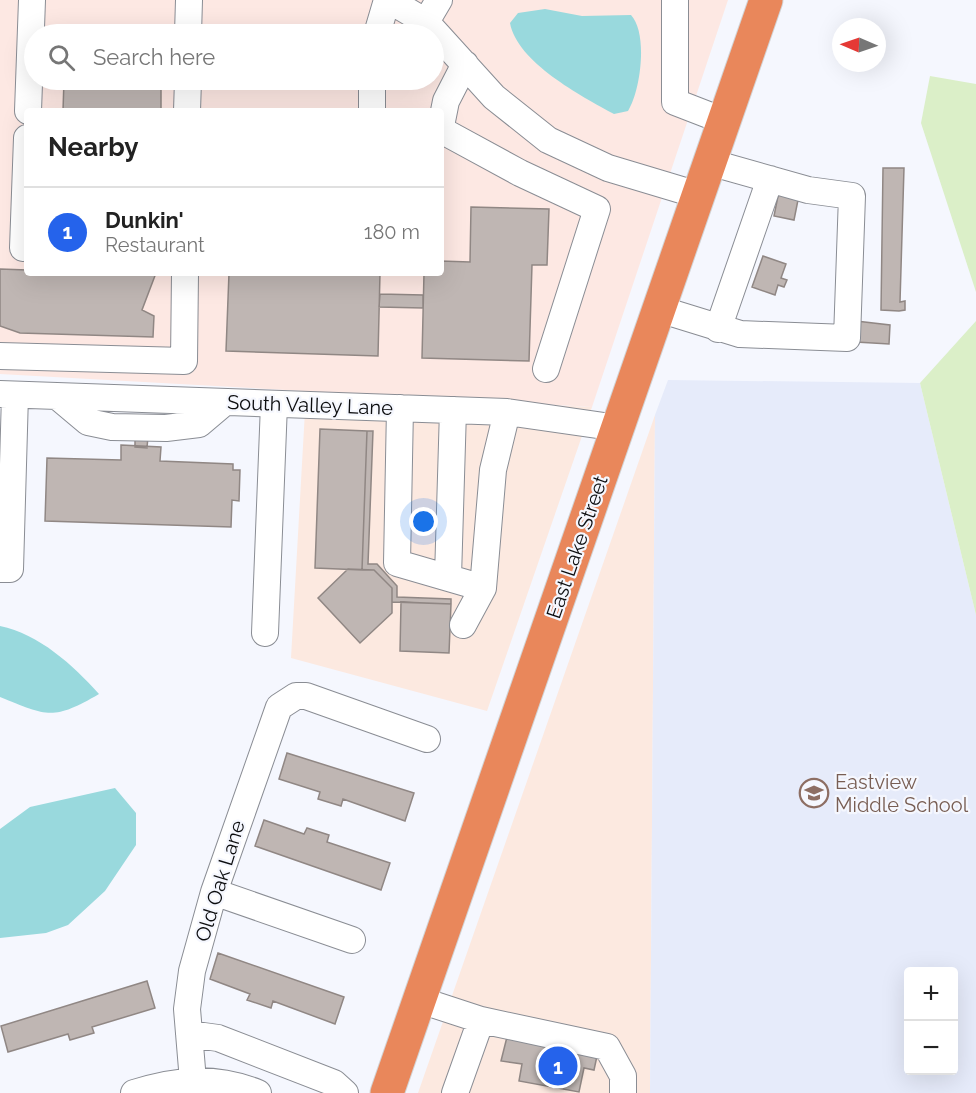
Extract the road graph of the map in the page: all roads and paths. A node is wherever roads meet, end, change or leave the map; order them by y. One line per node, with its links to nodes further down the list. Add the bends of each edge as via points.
1 (32, 0): 8 (street)
2 (189, 0): 9 (street)
3 (388, 0): 7 (street); 10 (street)
4 (439, 0): 7 (street)
5 (675, 0): 20 (street, via 675,102)
6 (766, 0): 20 (highway, East Lake Street)
7 (426, 22)
8 (31, 24)
9 (188, 24)
10 (380, 24)
11 (444, 41): 12 (street)
12 (465, 64): 19 (street); 22 (street, via 520,119)
13 (29, 90): 16 (street)
14 (188, 90): 17 (street)
15 (372, 90): 18 (street)
16 (28, 108)
17 (187, 108)
18 (372, 108)
19 (444, 111)
20 (724, 121): 23 (highway, East Lake Street)
21 (444, 130): 25 (street)
22 (576, 154): 25 (street); 26 (street, via 608,168)
23 (709, 162): 24 (street); 26 (highway, East Lake Street)
24 (770, 179): 31 (street); 31 (street, via 808,190 852,196 847,338 740,334)
25 (558, 191): 33 (street, via 597,209)
26 (698, 195): 30 (highway, East Lake Street)
27 (24, 220): 28 (street)
28 (23, 248)
29 (185, 276): 32 (street, via 184,361)
30 (659, 309): 31 (street); 39 (highway, East Lake Street)
31 (718, 329)
32 (0, 356)
33 (546, 369)
34 (8, 395): 35 (street, South Valley Lane); 40 (street, via 10,569)
35 (274, 404): 36 (street, South Valley Lane); 44 (street)
36 (400, 408): 37 (street, South Valley Lane); 41 (street, via 397,563)
37 (453, 410): 38 (street, South Valley Lane); 41 (street)
38 (507, 412): 39 (street, South Valley Lane); 42 (street, via 493,470)
39 (618, 428): 48 (highway, East Lake Street)
40 (0, 569)
41 (448, 577): 42 (street)
42 (483, 588): 43 (street)
43 (464, 625)
44 (265, 633)
45 (427, 739): 46 (street, Old Oak Lane, via 306,696 296,696 279,707)
46 (214, 892): 47 (street); 50 (street, Old Oak Lane, via 192,971 187,1009)
47 (352, 940)
48 (420, 1000): 49 (street); 55 (highway, East Lake Street)
49 (481, 1020): 56 (street); 57 (street, via 607,1047 623,1076)
50 (189, 1034): 51 (street, Old Oak Lane); 54 (street, via 218,1038 334,1083)
51 (193, 1080): 52 (street); 53 (street, via 215,1080)
52 (137, 1092)
53 (258, 1093)
54 (345, 1093)
55 (387, 1093)
56 (455, 1093)
57 (623, 1093)

